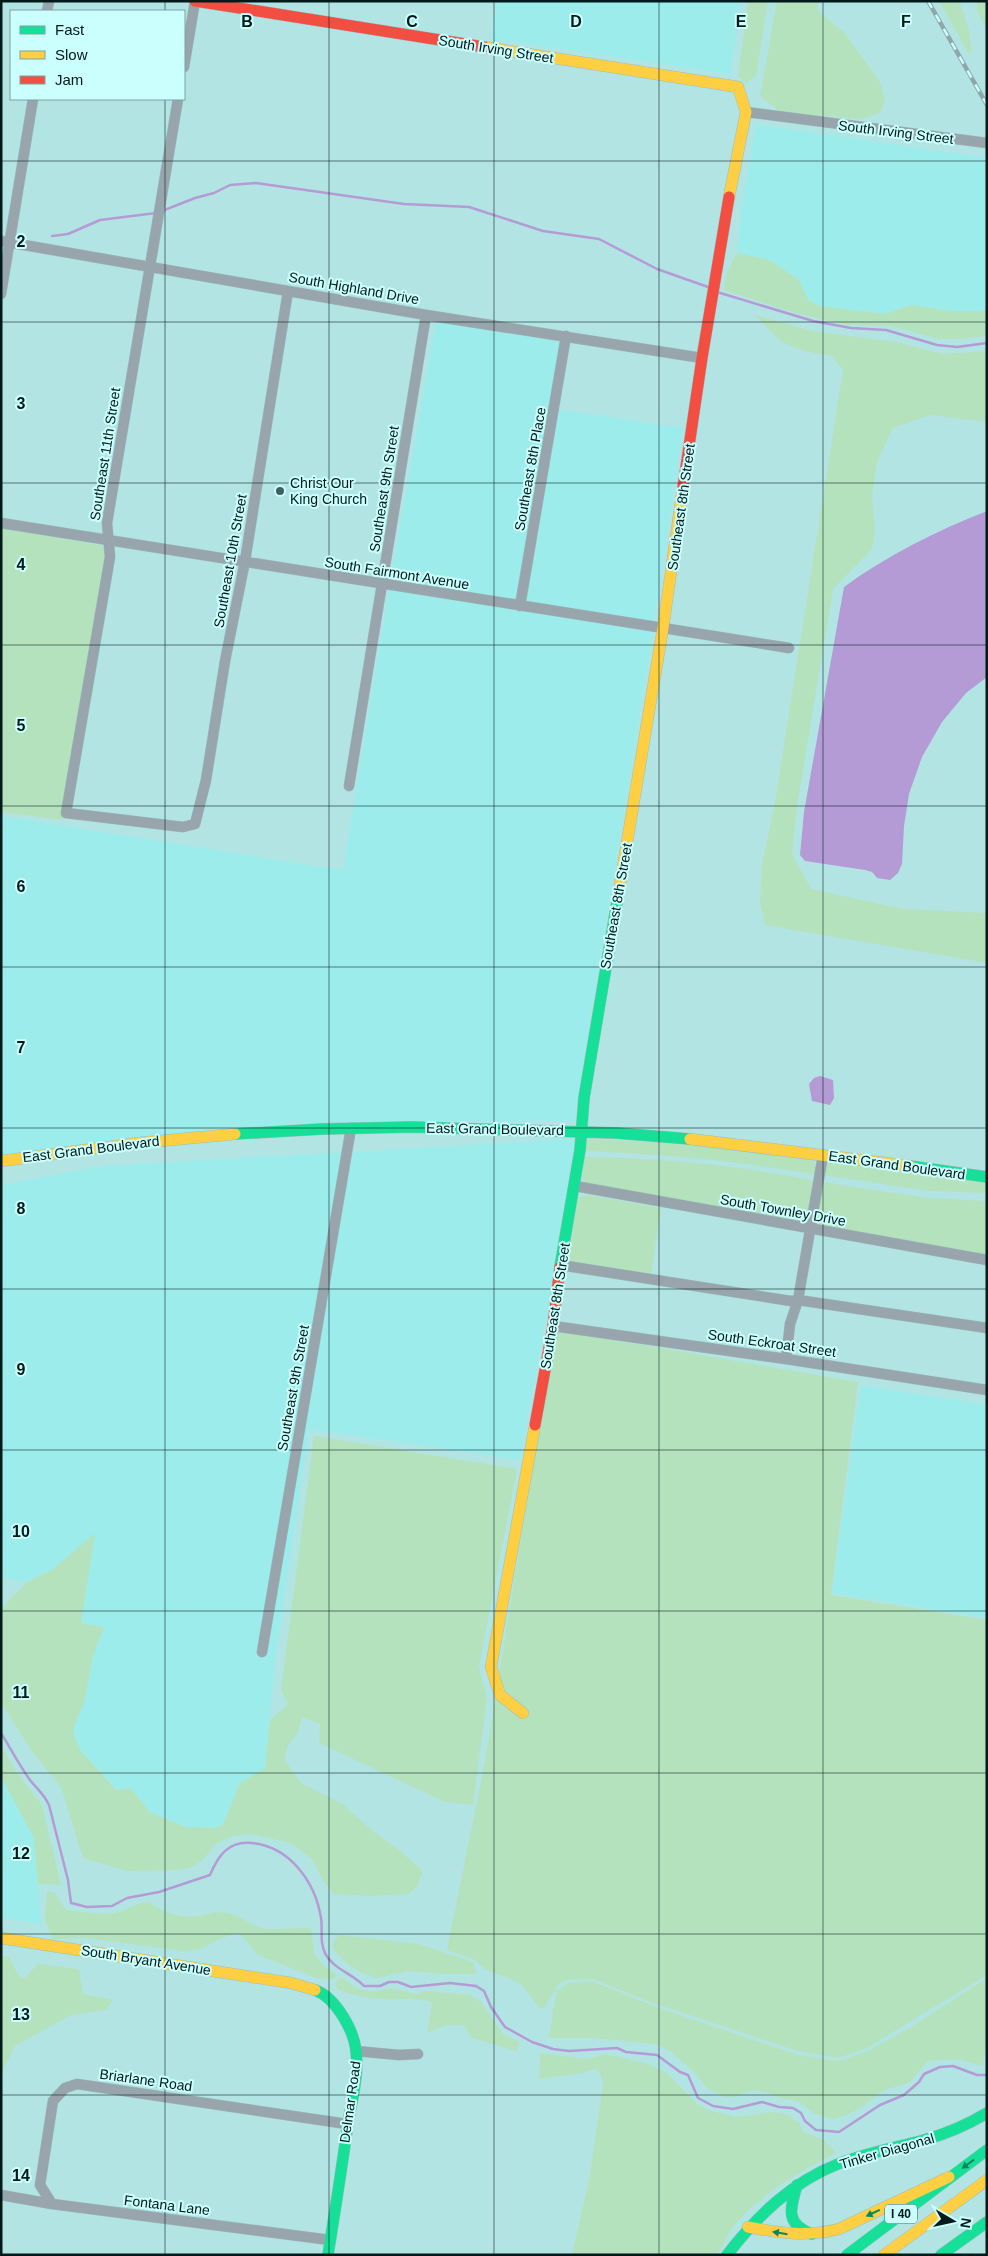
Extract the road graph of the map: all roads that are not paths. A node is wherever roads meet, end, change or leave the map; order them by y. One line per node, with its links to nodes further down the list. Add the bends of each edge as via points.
1 (195, 1): 2 (street); 5 (main road, South Irving Street, via 738,87)
2 (185, 61)
3 (33, 100): 7 (street)
4 (178, 100): 8 (street, Southeast 11th Street)
5 (746, 112): 6 (street, South Irving Street); 13 (main road, Southeast 8th Street)
6 (987, 143)
7 (5, 242): 8 (street, South Highland Drive); 10 (street)
8 (150, 266): 9 (street, South Highland Drive); 15 (street, Southeast 11th Street, via 107,523)
9 (288, 291): 11 (street, South Highland Drive); 16 (street, Southeast 10th Street)
10 (1, 294)
11 (426, 315): 12 (street, South Highland Drive); 17 (street, Southeast 9th Street)
12 (566, 336): 13 (street, South Highland Drive); 18 (street, Southeast 8th Place)
13 (702, 358): 19 (main road, Southeast 8th Street)
14 (1, 523): 15 (street, South Fairmont Avenue)
15 (108, 540): 16 (street, South Fairmont Avenue); 22 (street, Southeast 11th Street, via 110,557 66,813)
16 (245, 561): 17 (street, South Fairmont Avenue); 22 (street, Southeast 10th Street, via 206,780 195,824)
17 (382, 585): 18 (street, South Fairmont Avenue); 21 (street, Southeast 9th Street)
18 (520, 606): 19 (street, South Fairmont Avenue)
19 (663, 628): 20 (street, South Fairmont Avenue); 24 (main road, Southeast 8th Street, via 588,1069)
20 (789, 648)
21 (348, 786)
22 (184, 827)
23 (351, 1128): 24 (main road, East Grand Boulevard); 26 (main road, East Grand Boulevard, via 167,1139); 37 (street, Southeast 9th Street)
24 (582, 1131): 25 (main road, East Grand Boulevard, via 724,1142); 28 (main road, Southeast 8th Street)
25 (823, 1154): 27 (main road, East Grand Boulevard); 29 (street)
26 (1, 1161)
27 (987, 1177)
28 (575, 1186): 29 (street, South Townley Drive); 31 (main road, Southeast 8th Street)
29 (810, 1229): 30 (street, South Townley Drive); 32 (street)
30 (987, 1260)
31 (560, 1265): 32 (street); 33 (main road, Southeast 8th Street)
32 (798, 1300): 34 (street); 35 (street, via 790,1324)
33 (553, 1326): 35 (street, South Eckroat Street); 38 (main road, Southeast 8th Street, via 491,1667 494,1688 506,1703)
34 (987, 1328)
35 (786, 1359): 36 (street, South Eckroat Street)
36 (987, 1390)
37 (262, 1652)
38 (523, 1713)
39 (1, 1938): 40 (main road, South Bryant Avenue)
40 (291, 1983): 41 (main road, Delmar Road, via 320,1992 339,2010 350,2029)
41 (356, 2051): 42 (street); 44 (main road, Delmar Road, via 355,2081)
42 (418, 2054)
43 (987, 2113): 48 (main road, Tinker Diagonal, via 947,2134 855,2158)
44 (347, 2124): 51 (street, Briarlane Road, via 77,2084 65,2088 53,2101 40,2185); 55 (main road, Delmar Road)
45 (987, 2150): 46 (main road, I 40, one-way to 46)
46 (949, 2177): 54 (main road, one-way to 54, via 840,2229); 58 (main road, I 40)
47 (987, 2180): 59 (main road, I 40)
48 (797, 2185): 53 (main road, Tinker Diagonal, via 771,2204); 54 (main road, via 790,2208 792,2220 798,2229)
49 (987, 2187): 60 (main road)
50 (1, 2195): 51 (street, Fontana Lane)
51 (52, 2204): 55 (street, Fontana Lane)
52 (987, 2222): 61 (main road)
53 (748, 2228): 54 (main road, one-way to 53); 57 (main road, Tinker Diagonal)
54 (813, 2235)
55 (330, 2240): 56 (main road, Delmar Road)
56 (328, 2255)
57 (727, 2255)
58 (847, 2255)
59 (884, 2255)
60 (905, 2255)
61 (941, 2255)

